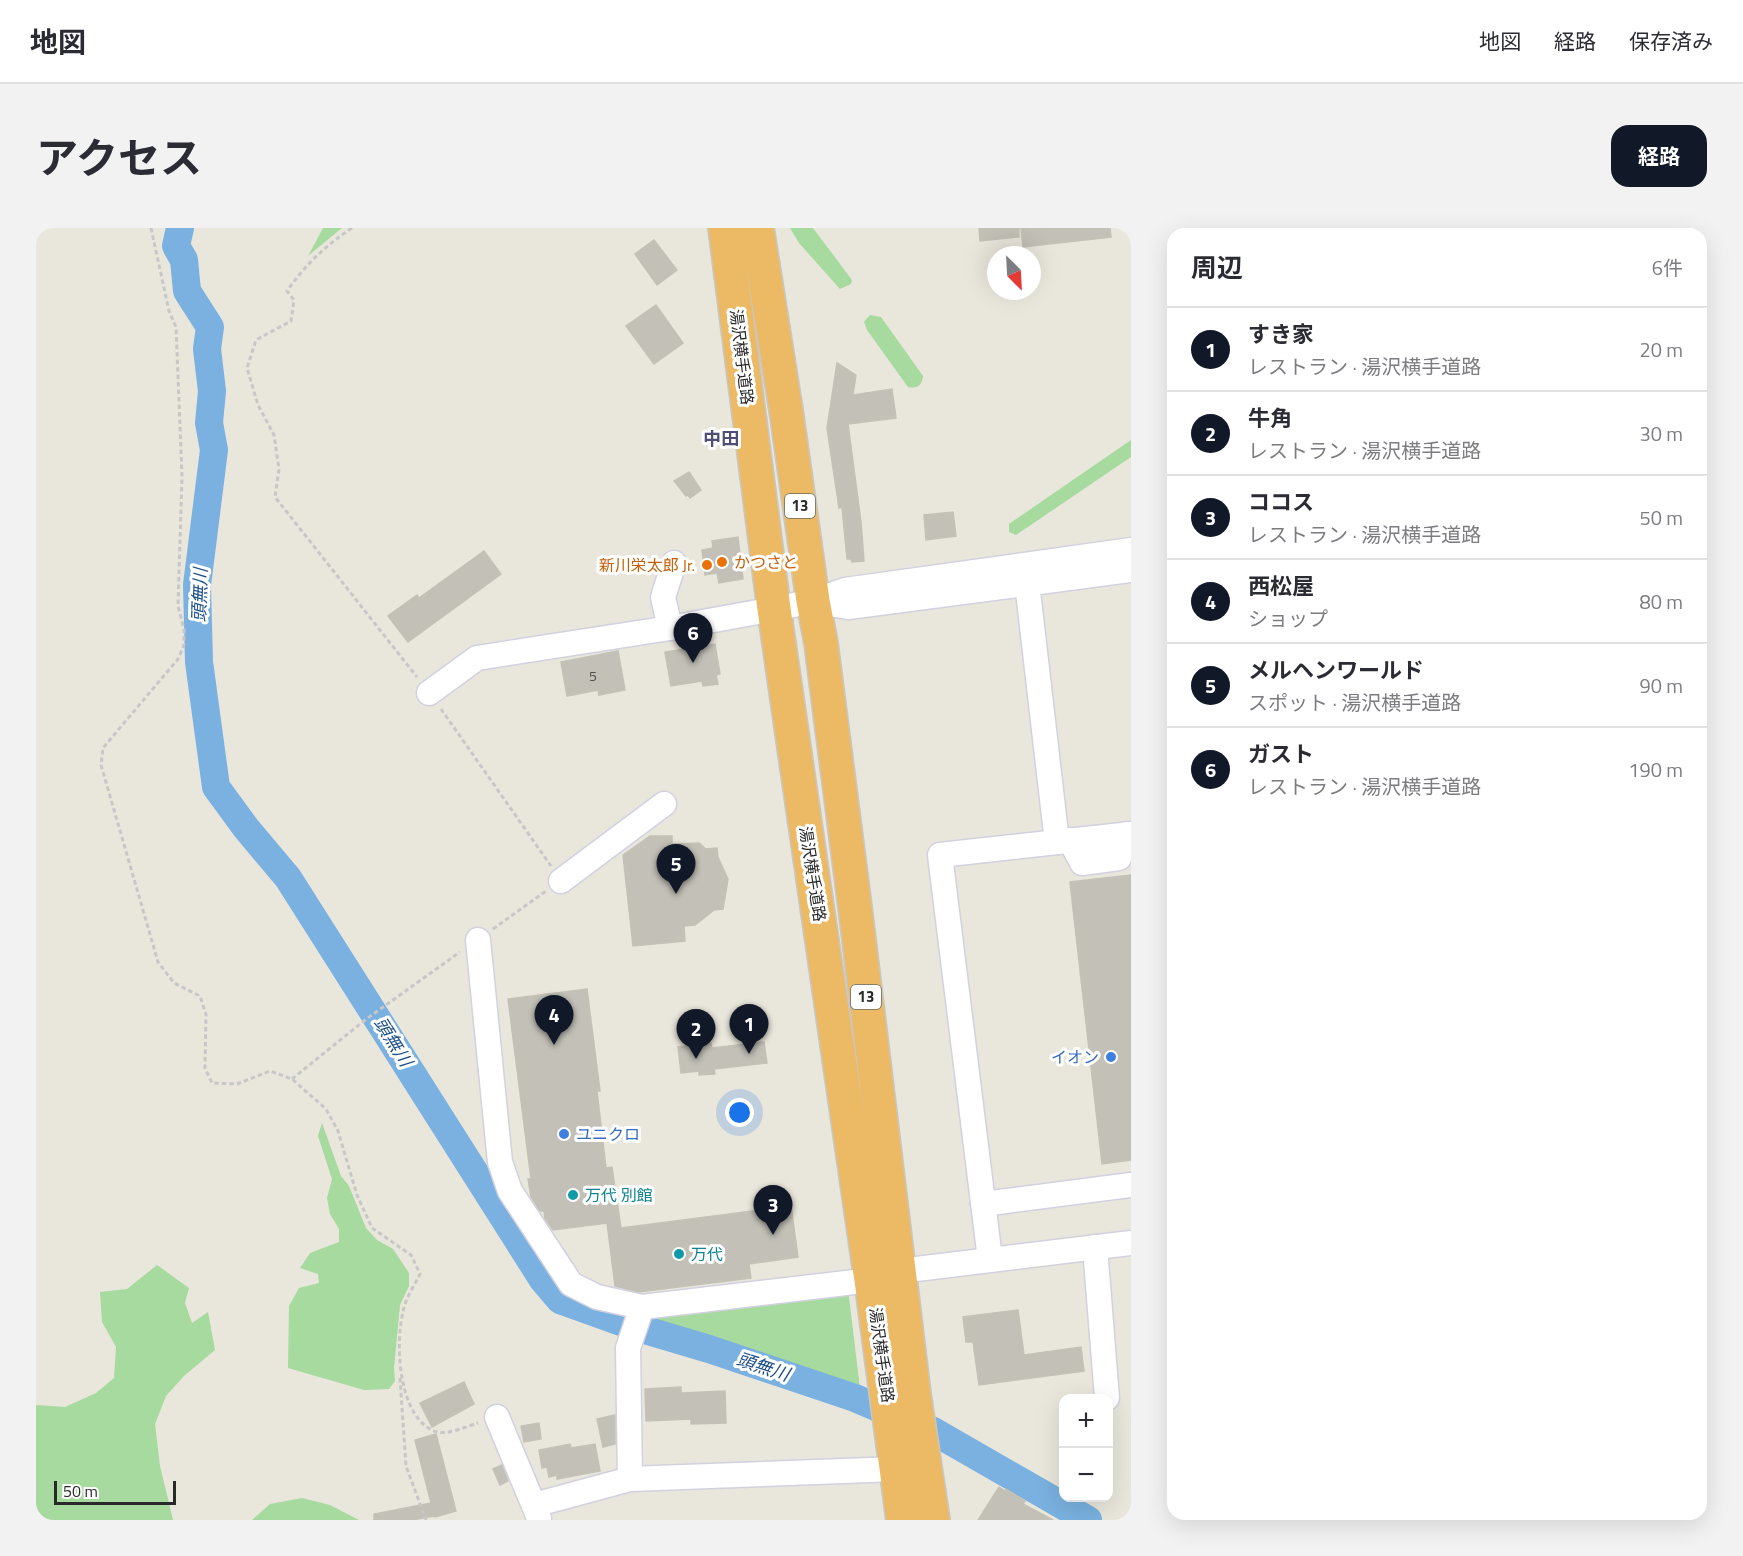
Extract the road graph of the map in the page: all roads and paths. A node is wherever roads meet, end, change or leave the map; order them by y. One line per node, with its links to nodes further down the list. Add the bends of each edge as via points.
1 (151, 228): 19 (path, via 176,327 182,476 178,606 184,645 178,659 103,748 101,765 158,962 174,983 200,996 206,1014 205,1068 212,1083 237,1084 270,1071)
2 (352, 228): 12 (path, via 305,266 287,291 294,300 291,321 256,340 247,368 258,405 274,435 279,469 275,497)
3 (725, 228): 10 (highway, 湯沢横手道路 / 13)
4 (757, 228): 9 (highway, 湯沢横手道路 / 13)
5 (1131, 550): 9 (street, via 845,590)
6 (674, 563): 11 (street, via 663,597)
7 (1131, 570): 8 (street)
8 (1027, 584): 9 (street, via 848,607); 15 (street)
9 (813, 601): 10 (street); 25 (highway, 湯沢横手道路 / 13, via 855,908)
10 (774, 609): 11 (street); 25 (highway, 湯沢横手道路 / 13)
11 (670, 628): 12 (street, via 477,658)
12 (429, 693): 16 (path)
13 (664, 804): 16 (street)
14 (1129, 834): 15 (street)
15 (1064, 841): 21 (street, via 940,855)
16 (561, 880)
17 (478, 940): 26 (street, via 500,1162 510,1191 571,1284 597,1298)
18 (386, 1005): 19 (path)
19 (292, 1079): 27 (path, via 326,1108 372,1228 411,1255 420,1274 403,1311)
20 (1131, 1185): 21 (street)
21 (983, 1204): 24 (street)
22 (1131, 1243): 23 (street)
23 (1095, 1247): 24 (street); 28 (street)
24 (990, 1259): 25 (street)
25 (886, 1275): 26 (street); 30 (highway, 湯沢横手道路 / 13)
26 (639, 1312): 31 (street, via 628,1348)
27 (399, 1370): 29 (path, via 414,1412 420,1421 438,1432); 33 (path, via 406,1466)
28 (1107, 1394)
29 (496, 1417): 32 (street)
30 (905, 1456): 31 (street); 34 (highway, 湯沢横手道路 / 13); 35 (highway, 湯沢横手道路 / 13)
31 (630, 1479): 32 (street)
32 (537, 1512)
33 (426, 1520)
34 (903, 1520)
35 (933, 1520)

